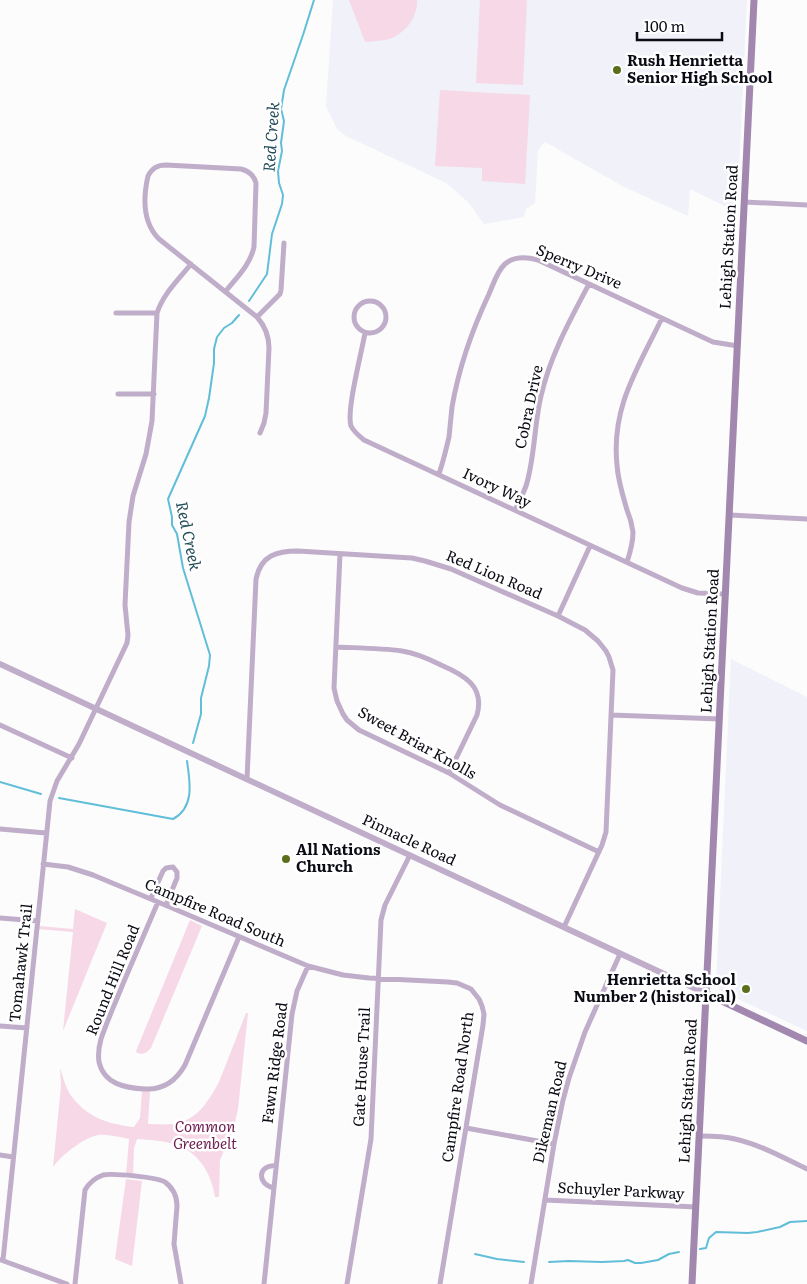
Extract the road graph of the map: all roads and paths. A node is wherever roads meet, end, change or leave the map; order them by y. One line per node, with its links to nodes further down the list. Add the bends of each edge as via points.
1 (754, 0): 2 (main road, Lehigh Station Road)
2 (744, 202): 3 (street); 13 (main road, Lehigh Station Road)
3 (807, 204)
4 (284, 243): 10 (street, via 280,294)
5 (191, 264): 7 (street); 7 (street, via 150,229 145,202 150,172 166,165 234,168 249,172 256,183 254,247 249,262); 9 (street, via 165,295)
6 (589, 284): 11 (street, Sperry Drive); 17 (street, Sperry Drive, via 533,258 513,260 502,268 463,358); 18 (street, Cobra Drive, via 547,373 529,473)
7 (226, 291): 10 (street)
8 (116, 313): 9 (street)
9 (157, 313): 15 (street, Tomahawk Trail)
10 (257, 317): 16 (street, via 269,342 266,414)
11 (662, 318): 13 (street, Sperry Drive, via 713,342); 23 (street, via 626,391 618,420 617,467 633,534)
12 (365, 333): 12 (street, via 376,332 386,320 384,310 376,302 361,304 355,312 354,322); 17 (street, Ivory Way, via 350,411 351,425 364,440)
13 (738, 346): 19 (main road, Lehigh Station Road)
14 (118, 394): 15 (street)
15 (154, 394): 28 (street, Tomahawk Trail, via 149,440 129,522 125,605 128,635)
16 (260, 433)
17 (439, 474): 18 (street, Ivory Way)
18 (515, 510): 21 (street, Ivory Way)
19 (730, 515): 20 (street); 24 (main road, Lehigh Station Road)
20 (807, 519)
21 (590, 546): 23 (street, Ivory Way); 25 (street)
22 (340, 554): 25 (street, Red Lion Road, via 396,557 439,564); 26 (street, Sweet Briar Knolls); 34 (street, Red Lion Road, via 282,552 270,556 259,568)
23 (627, 562): 24 (street, Ivory Way, via 688,590)
24 (726, 594): 30 (main road, Lehigh Station Road)
25 (558, 616): 29 (street, Red Lion Road, via 594,637 609,657 613,670)
26 (336, 647): 33 (street, Sweet Briar Knolls, via 334,688 339,707 347,720 366,734); 33 (street, via 414,653 470,682 478,695 479,709)
27 (0, 664): 28 (street, Pinnacle Road)
28 (96, 709): 32 (street, Tomahawk Trail); 34 (street, Pinnacle Road)
29 (611, 715): 30 (street); 37 (street, Red Lion Road, via 606,825)
30 (720, 719): 51 (main road, Lehigh Station Road)
31 (0, 725): 32 (street)
32 (72, 758): 36 (street, Tomahawk Trail, via 53,790)
33 (449, 773): 37 (street, Sweet Briar Knolls, via 500,805)
34 (247, 778): 38 (street, Pinnacle Road)
35 (0, 829): 36 (street)
36 (46, 833): 39 (street, Tomahawk Trail)
37 (599, 852): 46 (street, Red Lion Road)
38 (410, 856): 46 (street, Pinnacle Road); 50 (street, Gate House Trail, via 383,912)
39 (43, 864): 40 (street, Campfire Road South, via 80,870); 45 (street, Tomahawk Trail)
40 (151, 898): 41 (street, Campfire Road South); 42 (street, via 164,870 173,868 177,872 176,878)
41 (158, 902): 42 (street, Campfire Road South); 47 (street, Round Hill Road, via 101,1039 99,1061 116,1084 157,1089 176,1078)
42 (166, 905): 47 (street, Campfire Road South)
43 (0, 914): 44 (street)
44 (0, 918): 45 (street)
45 (38, 921): 53 (street, Tomahawk Trail)
46 (564, 927): 48 (street, Pinnacle Road)
47 (239, 937): 49 (street, Campfire Road South)
48 (620, 954): 51 (street, Pinnacle Road); 57 (street, Dikeman Road, via 576,1055)
49 (308, 966): 50 (street, Campfire Road South, via 343,975); 60 (street, Fawn Ridge Road, via 292,1014)
50 (379, 979): 55 (street, Campfire Road North, via 458,983 479,999 484,1014 483,1025); 70 (street, Gate House Trail, via 371,1139)
51 (707, 994): 54 (main road, Pinnacle Road); 56 (main road, Lehigh Station Road)
52 (0, 1026): 53 (street)
53 (27, 1028): 59 (street, Tomahawk Trail)
54 (807, 1041)
55 (466, 1128): 57 (street); 71 (street, Campfire Road North)
56 (700, 1136): 61 (street, via 719,1136 748,1143); 64 (main road, Lehigh Station Road)
57 (554, 1144): 63 (street, Dikeman Road)
58 (0, 1155): 59 (street)
59 (13, 1157): 65 (street, Tomahawk Trail)
60 (276, 1166): 62 (street, Fawn Ridge Road); 62 (street, via 267,1166 262,1176 265,1185)
61 (807, 1169)
62 (274, 1188): 69 (street, Fawn Ridge Road)
63 (545, 1200): 64 (street, Schuyler Parkway); 72 (street, Dikeman Road)
64 (696, 1207): 73 (main road, Lehigh Station Road)
65 (1, 1260): 66 (street)
66 (66, 1284)
67 (75, 1284): 68 (street, via 85,1190 96,1178 110,1174 158,1180 167,1183 174,1191 177,1206 174,1244)
68 (181, 1284)
69 (264, 1284)
70 (347, 1284)
71 (440, 1284)
72 (532, 1284)
73 (692, 1284)

